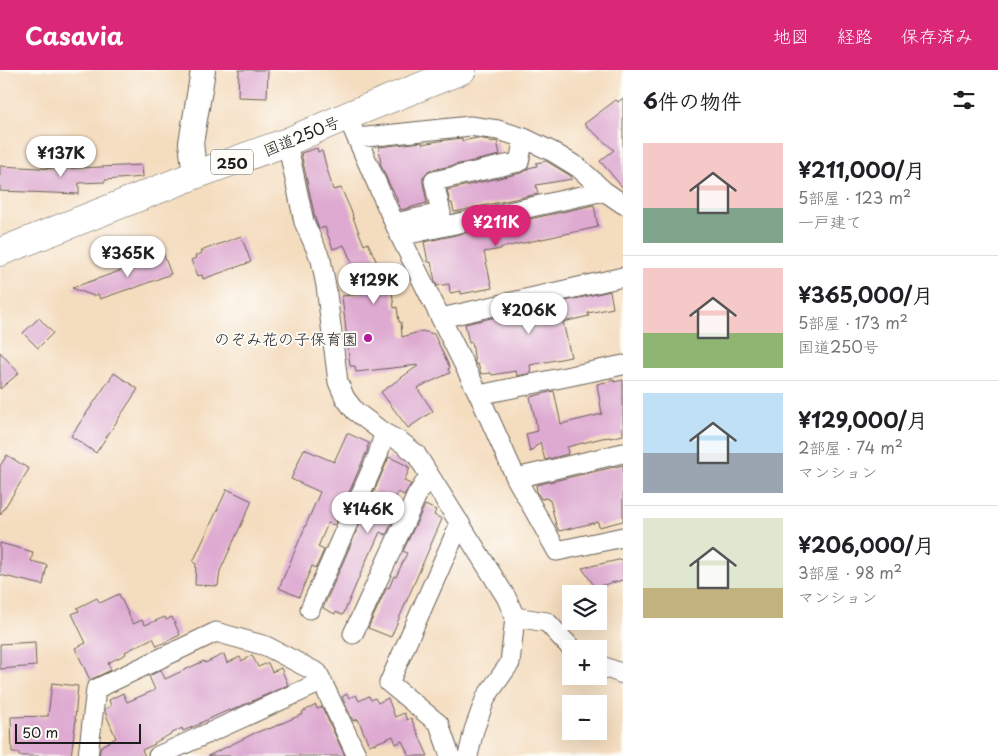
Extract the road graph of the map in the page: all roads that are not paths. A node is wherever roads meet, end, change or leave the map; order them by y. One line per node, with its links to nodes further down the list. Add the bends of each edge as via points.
1 (202, 70): 6 (street, via 190,143)
2 (462, 70): 3 (highway, 国道250号 / 250)
3 (352, 127): 4 (street, via 470,126); 5 (highway, 国道250号 / 250); 9 (street)
4 (524, 138): 7 (street, via 579,168); 9 (street, via 518,162 434,180 441,213)
5 (288, 142): 6 (highway, 国道250号 / 250); 15 (street, via 304,222 321,260 338,382 344,398 355,411)
6 (195, 175): 10 (highway, 国道250号 / 250)
7 (604, 191): 8 (street); 9 (street)
8 (623, 204)
9 (398, 229): 12 (street)
10 (0, 252)
11 (623, 277): 12 (street)
12 (441, 318): 14 (street)
13 (623, 365): 14 (street)
14 (479, 395): 18 (street)
15 (384, 433): 17 (street, via 416,454); 21 (street, via 378,455)
16 (623, 453): 18 (street)
17 (429, 476): 19 (street); 23 (street, via 416,495)
18 (516, 478): 20 (street, via 557,551)
19 (460, 523): 22 (street); 31 (street, via 389,683 439,724)
20 (623, 537)
21 (310, 609)
22 (515, 617): 24 (street, via 547,622); 32 (street, via 510,663 486,697)
23 (353, 634)
24 (564, 640)
25 (607, 668): 26 (street)
26 (623, 674)
27 (321, 682): 28 (street, via 318,673 266,646 216,632 96,689); 29 (street); 30 (street)
28 (88, 756)
29 (158, 756)
30 (357, 756)
31 (450, 756)
32 (468, 756)

